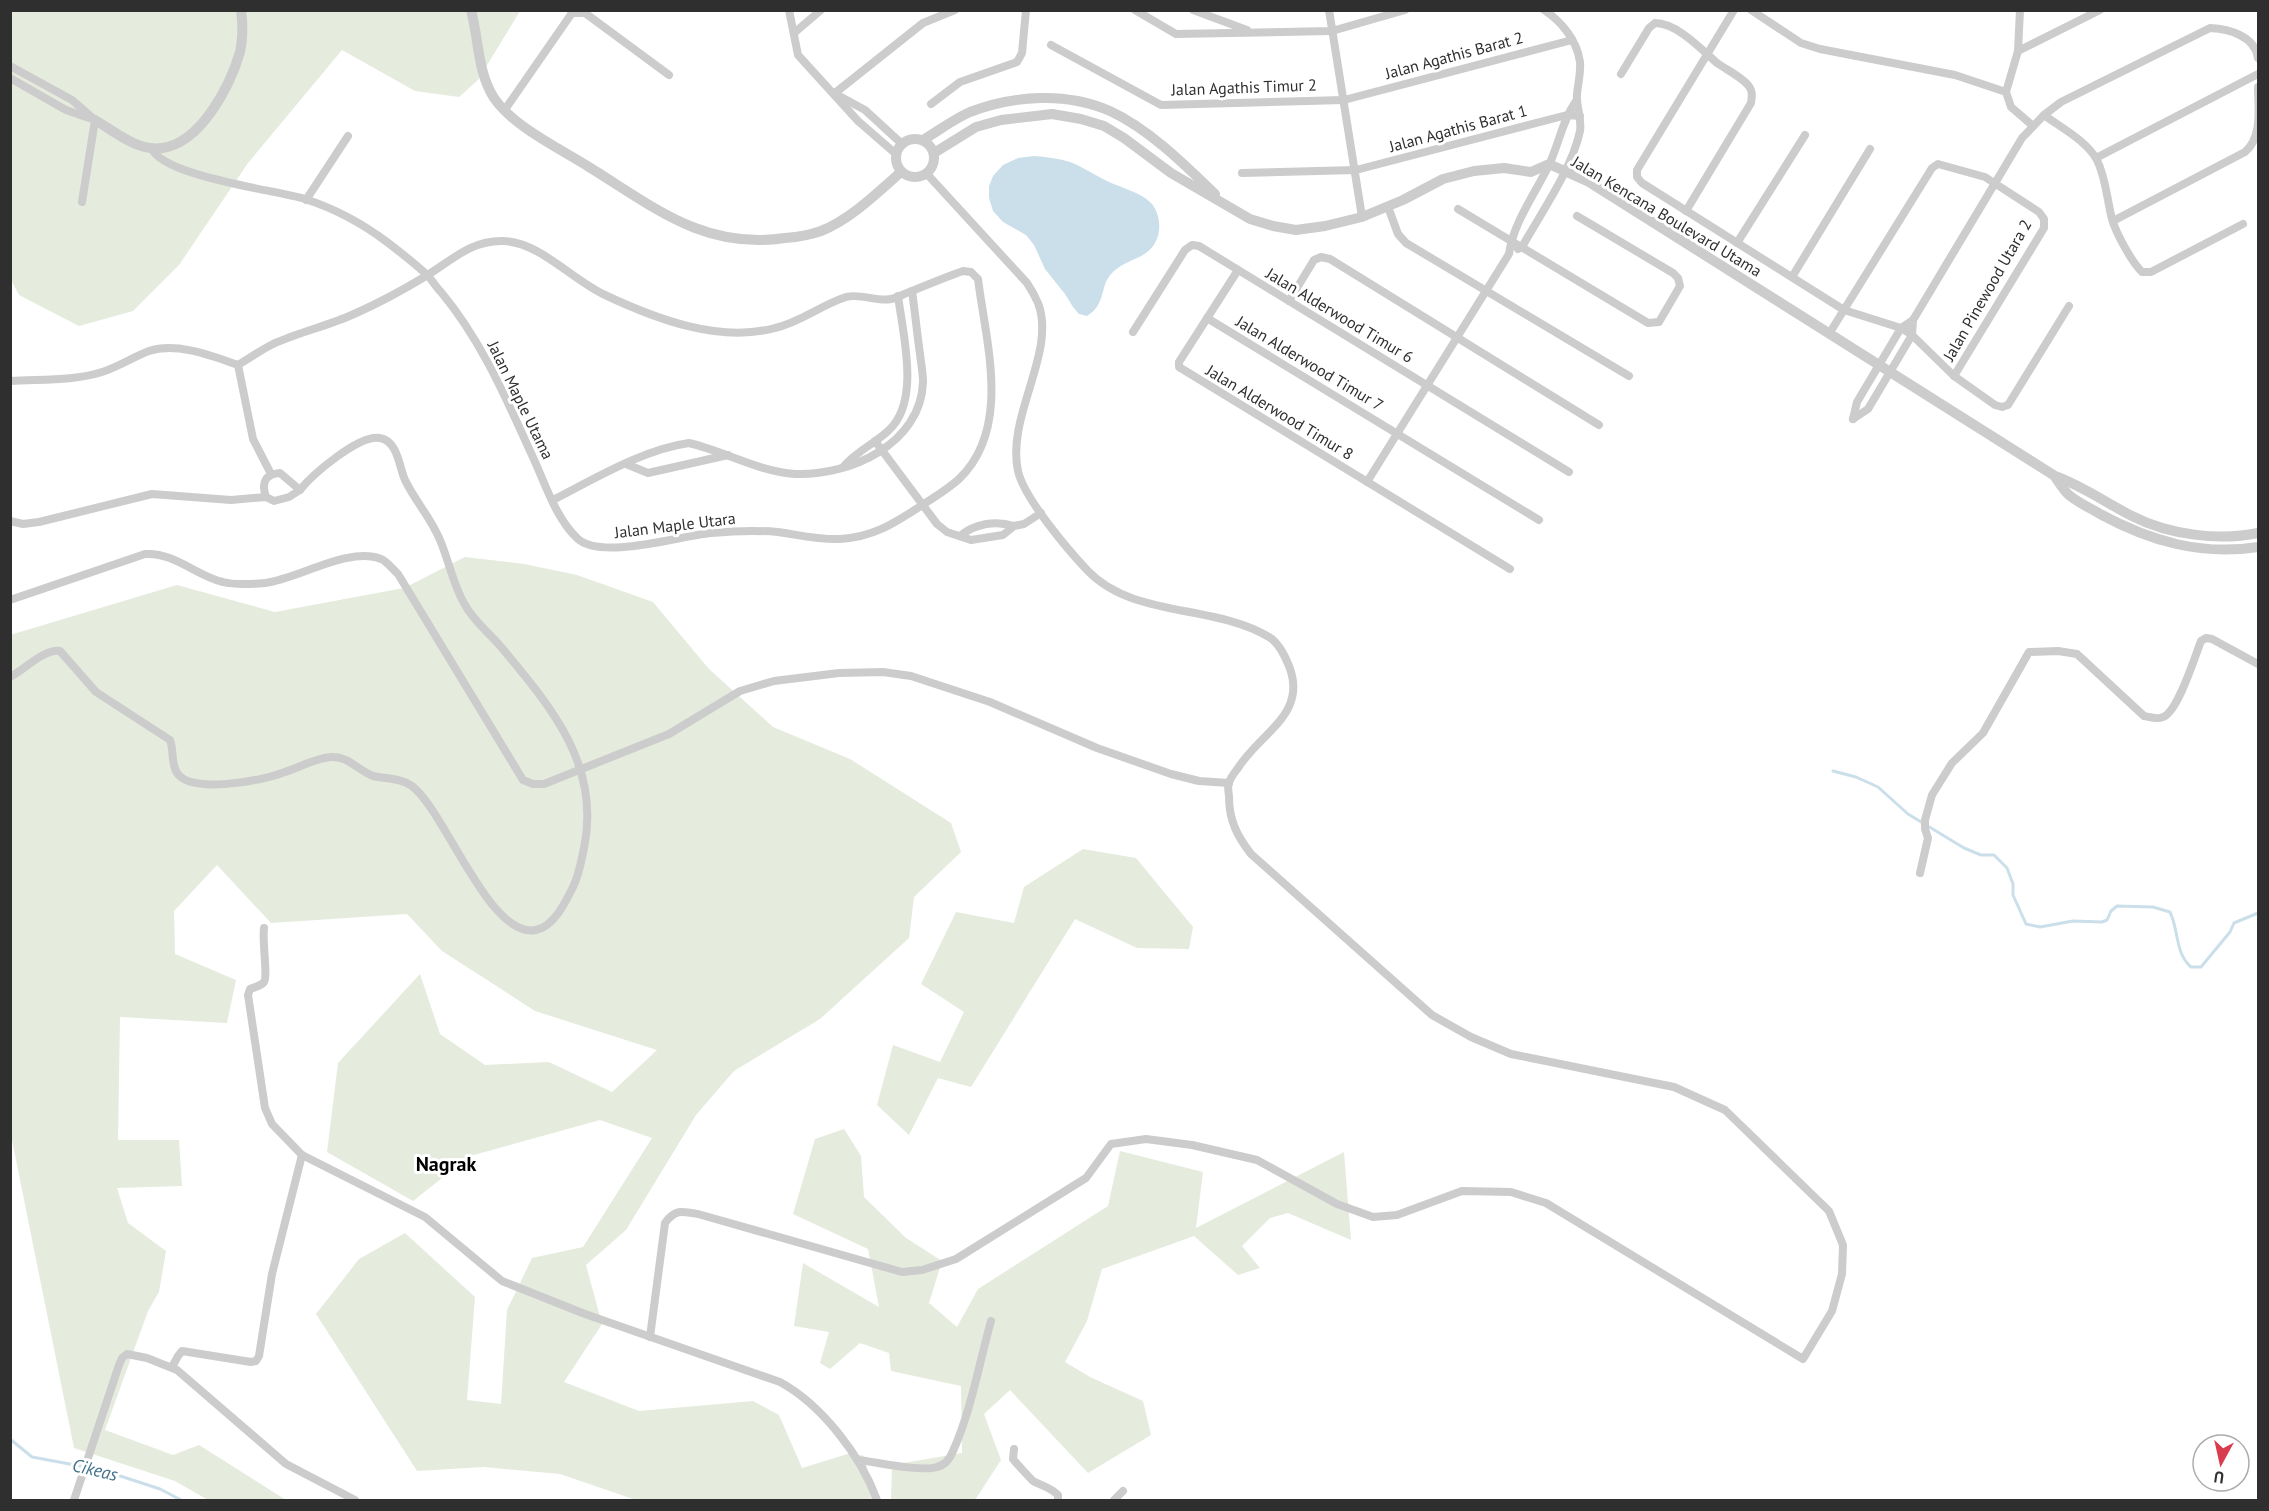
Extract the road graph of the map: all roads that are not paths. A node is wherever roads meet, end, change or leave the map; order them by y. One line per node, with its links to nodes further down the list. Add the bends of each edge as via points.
1 (241, 10): 45 (street, via 240,50 214,106 200,126 180,142 161,149)
2 (471, 10): 35 (street, via 484,77)
3 (789, 10): 18 (street)
4 (821, 10): 18 (street)
5 (955, 10): 31 (street, via 923,23)
6 (1026, 10): 34 (street, via 1022,53 1017,62 960,82)
7 (1135, 10): 17 (street, via 1176,34)
8 (1193, 10): 17 (street)
9 (1329, 10): 16 (street)
10 (1544, 10): 19 (street, via 1558,19)
11 (1734, 10): 22 (street)
12 (1751, 10): 30 (street, via 1820,50 1955,75)
13 (2020, 10): 21 (street)
14 (2100, 10): 21 (street)
15 (1399, 11): 16 (street)
16 (1332, 31): 17 (street); 32 (street)
17 (1253, 32)
18 (794, 33): 31 (street, via 798,55)
19 (1572, 40): 32 (street, Jalan Agathis Barat 2); 33 (street, via 1580,62)
20 (1051, 45): 32 (street, Jalan Agathis Timur 2, via 1161,105)
21 (2018, 51): 30 (street)
22 (1707, 53): 25 (street, via 1663,23 1655,23); 62 (street, via 1748,85 1751,103); 62 (street, via 1637,170 1642,183)
23 (2259, 58): 37 (street, via 2249,40 2224,28 2210,28 2061,102)
24 (10, 66): 39 (street, via 72,100)
25 (1621, 74)
26 (2259, 74): 49 (street)
27 (669, 75): 35 (street, via 585,13 572,13)
28 (10, 78): 39 (street, via 66,110)
29 (2259, 87): 65 (street, via 2257,137 2252,146)
30 (2006, 92): 40 (street, via 2011,107)
31 (835, 93): 44 (street, via 865,110); 48 (street, via 858,121)
32 (1344, 100): 51 (street)
33 (1576, 101): 36 (street); 38 (street)
34 (931, 104)
35 (504, 111): 53 (street, via 670,217 701,232 733,239 765,241 821,231 846,217)
36 (1567, 115): 38 (street, Jalan Agathis Barat 1); 50 (street); 51 (street, Jalan Agathis Barat 1)
37 (2044, 115): 40 (street); 49 (street)
38 (1580, 116): 52 (street, via 1580,130)
39 (95, 120): 45 (street, via 136,144); 58 (street)
40 (2032, 126): 56 (street)
41 (1805, 135): 68 (street)
42 (348, 136): 57 (street)
43 (923, 140): 44 (street, via 912,139); 47 (street); 59 (street, Jalan Kencana Boulevard Utama, via 969,113 997,104 1053,98 1085,103 1134,125 1181,160)
44 (902, 144): 48 (street)
45 (151, 147): 57 (street, Jalan Maple Utama, via 156,156 183,170)
46 (1870, 149): 73 (street)
47 (934, 153): 55 (street, via 934,164); 59 (street, Jalan Kencana Boulevard Utama, via 976,127 1001,120 1052,114 1081,118 1124,138 1171,173)
48 (896, 154): 53 (street)
49 (2096, 158): 65 (street)
50 (1550, 164): 52 (street, Jalan Kencana Boulevard Utama); 60 (street, Jalan Kencana Boulevard Utama, via 1531,172 1504,168 1443,179); 67 (street)
51 (1356, 170): 54 (street, Jalan Agathis Barat 1); 64 (street)
52 (1565, 170): 69 (street); 84 (street, Jalan Kencana Boulevard Utama)
53 (901, 172): 55 (street, via 914,178)
54 (1242, 173)
55 (927, 174): 109 (street, via 1027,283 1038,303 1040,348 1018,428 1016,450 1026,495)
56 (1995, 184): 79 (street, via 1985,177 1938,164 1932,168); 81 (street); 91 (street, Jalan Pinewood Utara 2, via 2039,212 2044,228)
57 (306, 200): 72 (street, Jalan Maple Utama, via 349,218)
58 (82, 202)
59 (1228, 207): 64 (street, Jalan Kencana Boulevard Utama, via 1250,219 1296,230)
60 (1388, 207): 64 (street, Jalan Kencana Boulevard Utama); 75 (street, via 1398,234 1406,243)
61 (1458, 209): 67 (street)
62 (1686, 211): 68 (street)
63 (1576, 216): 69 (street, via 1678,278 1680,286 1659,322 1648,323)
64 (1362, 217)
65 (2113, 221): 66 (street, via 2142,272 2151,272)
66 (2243, 224)
67 (1510, 240): 69 (street); 70 (street)
68 (1737, 243): 73 (street)
69 (1522, 247): 70 (street)
70 (1509, 254): 75 (street)
71 (1238, 270): 77 (street, Jalan Alderwood Timur 6); 80 (street); 83 (street, Jalan Alderwood Timur 6, via 1192,245)
72 (428, 275): 76 (street, via 479,243 517,242 538,251 577,280 635,309 672,322 745,333 800,320 847,297 890,300); 87 (street, via 352,315 272,345); 107 (street, Jalan Maple Utama, via 486,356)
73 (1792, 277): 79 (street)
74 (912, 291): 76 (street); 97 (street, via 923,381 920,399 905,430); 108 (street, Jalan Maple Utara, via 963,271 978,279 992,389 992,412 976,459 961,477)
75 (1486, 291): 86 (street); 90 (street)
76 (898, 296): 96 (street, via 908,381 906,399 889,431)
77 (1289, 301): 86 (street, via 1314,260 1321,257); 93 (street, Jalan Alderwood Timur 6)
78 (2069, 306): 91 (street, via 2008,405 1995,405)
79 (1844, 310): 82 (street); 84 (street)
80 (1207, 318): 95 (street, Jalan Alderwood Timur 7); 104 (street, Jalan Alderwood Timur 8, via 1179,367)
81 (1913, 320): 82 (street); 85 (street)
82 (1901, 328): 85 (street); 88 (street)
83 (1133, 332)
84 (1829, 334): 88 (street, Jalan Kencana Boulevard Utama)
85 (1912, 336): 89 (street); 91 (street)
86 (1457, 337): 93 (street); 94 (street)
87 (238, 365): 92 (street, via 184,351 158,349 95,374); 102 (street, via 253,439)
88 (1880, 365): 89 (street, Jalan Kencana Boulevard Utama); 89 (street, via 1857,402 1853,419 1868,409)
89 (1890, 371): 103 (street, Jalan Kencana Boulevard Utama)
90 (1629, 376)
91 (1954, 376)
92 (10, 381)
93 (1427, 385): 95 (street); 101 (street, Jalan Alderwood Timur 6)
94 (1599, 424)
95 (1397, 434): 104 (street); 110 (street, Jalan Alderwood Timur 7)
96 (875, 441): 97 (street); 100 (street)
97 (882, 449): 100 (street, via 858,464); 108 (street)
98 (728, 455): 99 (street, via 648,473); 99 (street, via 690,443); 100 (street, via 794,474)
99 (626, 464): 107 (street)
100 (844, 466)
101 (1569, 472)
102 (271, 474): 105 (street, via 280,473); 106 (street, via 263,488)
103 (2055, 476): 112 (street, Jalan Kencana Boulevard Utama, via 2163,528 2220,536); 113 (street, Jalan Kencana Boulevard Utama, via 2068,494 2129,530 2159,541 2220,549)
104 (1367, 482): 114 (street, Jalan Alderwood Timur 8)
105 (300, 490): 106 (street, via 283,500 274,501); 118 (street, via 332,461 361,442 380,438 389,441 404,477 440,540 465,605 548,704)
106 (266, 496): 111 (street, via 231,500 152,494 39,522)
107 (553, 500): 108 (street, Jalan Maple Utara, via 559,515 579,540 609,549 741,531 839,539 889,527)
108 (923, 505): 109 (street, via 947,532 971,540 1003,535)
109 (1041, 513): 119 (street, via 1089,572 1113,590 1247,627 1271,637 1283,652 1294,684 1293,701)
110 (1539, 520)
111 (10, 521)
112 (2259, 533)
113 (2259, 547)
114 (1510, 569)
115 (10, 600): 118 (street, via 145,554 169,557 223,582 266,583 344,559 383,559 398,574 523,780 544,784)
116 (2259, 664): 120 (street, via 2206,638 2201,641 2174,708 2164,717 2155,718 2144,716 2077,654 2029,652 1983,733 1952,763 1932,795)
117 (10, 677): 118 (street, via 45,654 60,651 96,692 170,740 178,774 193,784 270,777 335,757 367,774 405,783 441,822 482,892 511,922 533,931 544,927 560,910 580,869 588,811)
118 (581, 769): 119 (street, via 669,734 740,691 774,681 883,672 911,676 990,702 1097,748 1171,774)
119 (1228, 783): 124 (street, via 1228,811 1236,833 1251,854 1432,1015 1511,1054 1674,1087 1725,1110 1829,1211 1843,1245 1842,1274 1832,1311 1803,1359 1546,1203 1511,1192 1462,1191 1397,1215 1374,1217 1337,1204 1257,1160 1146,1139 1111,1144 1086,1178 956,1259 922,1270 902,1272 698,1214 682,1211 671,1215 665,1223)
120 (1920, 873)
121 (264, 928): 122 (street, via 266,976 248,995 265,1108 272,1125)
122 (302, 1155): 124 (street, via 425,1217 502,1281); 125 (street, via 272,1274 256,1361 183,1352)
123 (991, 1321): 127 (street, via 963,1420 944,1464 924,1468)
124 (650, 1337): 127 (street, via 793,1389 821,1415)
125 (172, 1367): 129 (street, via 134,1354 124,1355); 130 (street, via 286,1464)
126 (1014, 1449): 132 (street, via 1013,1460 1017,1465 1030,1479 1053,1490)
127 (858, 1460): 131 (street)
128 (1123, 1491): 133 (street)
129 (74, 1500)
130 (355, 1500)
131 (877, 1500)
132 (1058, 1500)
133 (1114, 1500)

